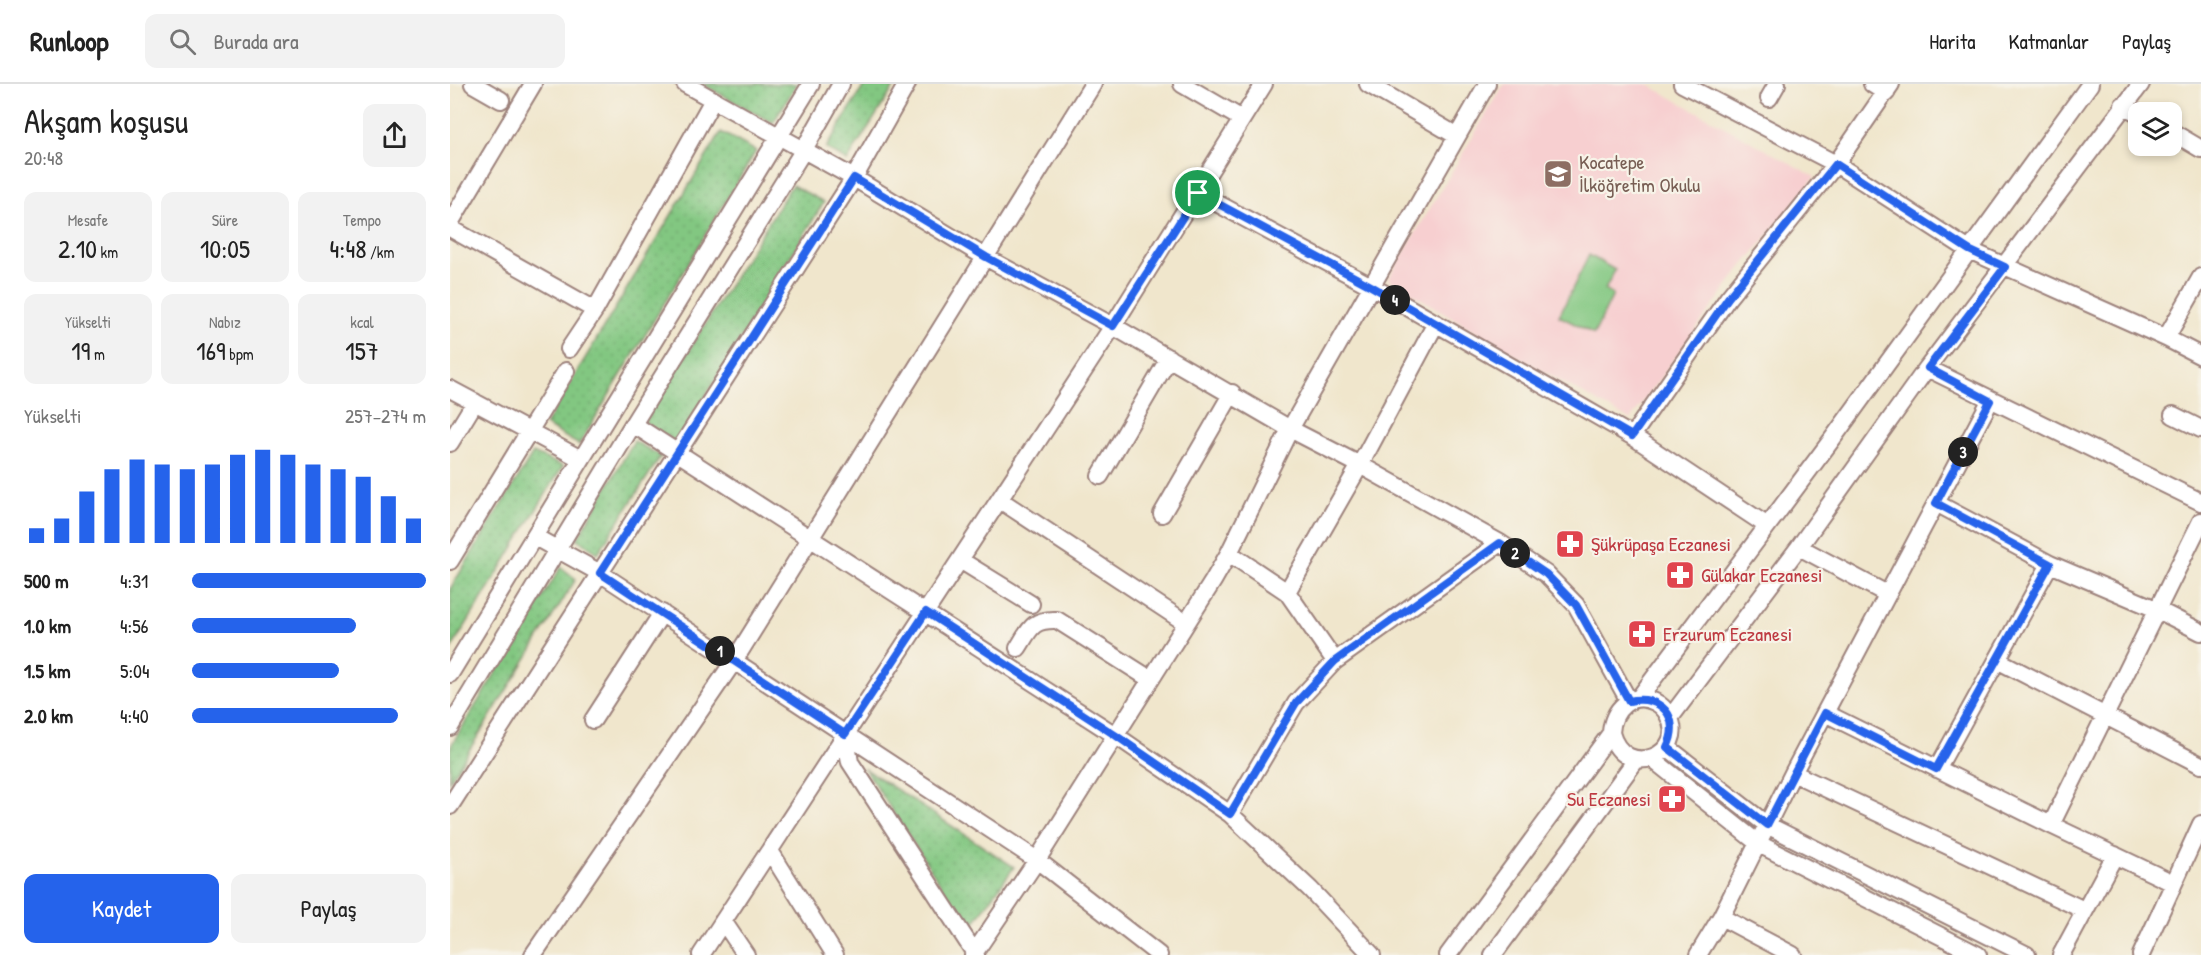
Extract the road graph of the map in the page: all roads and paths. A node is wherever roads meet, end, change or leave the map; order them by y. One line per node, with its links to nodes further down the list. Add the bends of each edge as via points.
1 (473, 84): 16 (street)
2 (534, 84): 29 (street)
3 (685, 84): 17 (street)
4 (812, 84): 22 (street)
5 (842, 84): 25 (street)
6 (907, 84): 27 (street)
7 (1093, 84): 32 (street)
8 (1182, 84): 20 (street)
9 (1264, 84): 20 (street)
10 (1368, 84): 21 (street)
11 (1487, 84): 21 (street)
12 (1682, 84): 26 (street)
13 (2090, 84): 31 (street)
14 (2141, 84): 18 (street)
15 (1883, 87): 26 (street)
16 (501, 100)
17 (713, 100): 22 (street); 36 (street)
18 (2123, 105): 19 (street); 33 (street)
19 (2128, 108)
20 (1242, 119): 28 (street)
21 (1457, 136): 35 (street)
22 (779, 138): 25 (street); 57 (street)
23 (2182, 138): 24 (street)
24 (2201, 149)
25 (803, 151): 27 (street); 50 (street)
26 (1836, 164): 31 (street); 54 (street, via 1728,298)
27 (854, 178): 32 (street); 56 (street)
28 (1198, 193): 35 (street); 38 (street)
29 (450, 223)
30 (450, 228): 36 (street)
31 (1969, 250): 33 (street); 65 (street)
32 (986, 257): 38 (street); 67 (street)
33 (2005, 267): 39 (street); 43 (street)
34 (2201, 278): 39 (street)
35 (1371, 286): 37 (street); 51 (street)
36 (595, 310): 40 (street)
37 (1436, 323): 54 (street); 58 (street)
38 (1113, 326): 42 (street); 60 (street)
39 (2166, 338): 41 (street)
40 (569, 349)
41 (2201, 356)
42 (1169, 358): 46 (street); 59 (street)
43 (1928, 368): 47 (street); 69 (street)
44 (566, 371): 53 (street)
45 (450, 389): 48 (street)
46 (1232, 393): 51 (street); 63 (street)
47 (1990, 401): 61 (street); 62 (street)
48 (475, 402): 53 (street); 55 (street)
49 (2174, 415): 52 (street)
50 (633, 424): 56 (street); 70 (street)
51 (1290, 429): 58 (street); 71 (street)
52 (2201, 429)
53 (530, 432): 57 (street); 73 (street)
54 (1632, 436): 65 (street)
55 (450, 443)
56 (678, 451): 67 (street); 75 (street)
57 (581, 459): 66 (street)
58 (1360, 465): 68 (street); 76 (street)
59 (1100, 476)
60 (1000, 500): 72 (street); 82 (street)
61 (2201, 502)
62 (1936, 503): 74 (street); 77 (street)
63 (1162, 514)
64 (2201, 521): 79 (street)
65 (1766, 525): 90 (street)
66 (535, 537): 70 (street); 88 (street)
67 (813, 538): 80 (street); 86 (street)
68 (1500, 543): 87 (street); 90 (street, via 1546,574 1576,605)
69 (1799, 547): 77 (street); 93 (street)
70 (557, 551): 75 (street); 95 (street)
71 (1229, 553): 76 (street); 82 (street)
72 (960, 560): 78 (street); 80 (street)
73 (450, 561)
74 (2050, 564): 79 (street); 85 (street)
75 (600, 573): 81 (street); 104 (street)
76 (1287, 592): 87 (street)
77 (1887, 594): 91 (street)
78 (1031, 604)
79 (2156, 609): 83 (street); 92 (street)
80 (926, 612): 97 (street); 98 (street)
81 (662, 613): 86 (street); 94 (street)
82 (1186, 623): 89 (street)
83 (2201, 632)
84 (1018, 648): 89 (street, via 1032,626 1042,619 1057,620)
85 (1997, 660): 92 (street); 102 (street)
86 (734, 661): 97 (street); 118 (street)
87 (1335, 661): 105 (street, via 1296,703)
88 (450, 674)
89 (1150, 679): 98 (street)
90 (1634, 700): 93 (street, via 1658,703); 96 (street, via 1614,714)
91 (1825, 713): 102 (street); 103 (street)
92 (2104, 714): 101 (street); 108 (street)
93 (1670, 718): 99 (street, via 1672,733)
94 (593, 720)
95 (450, 727)
96 (1611, 733): 100 (street, via 1619,750); 124 (street)
97 (845, 734): 110 (street); 112 (street); 117 (street, via 850,762)
98 (1115, 735): 105 (street); 112 (street)
99 (1667, 747): 100 (street); 107 (street)
100 (1644, 759): 109 (street); 125 (street)
101 (2201, 765)
102 (1936, 769): 108 (street)
103 (1793, 773): 107 (street); 114 (street)
104 (450, 806)
105 (1230, 814): 123 (street, via 1310,888)
106 (2201, 824): 113 (street)
107 (1767, 825): 109 (street); 129 (street)
108 (2050, 825): 111 (street)
109 (1759, 844): 115 (street); 128 (street)
110 (770, 851): 116 (street); 121 (street)
111 (2115, 855): 113 (street); 114 (street)
112 (1038, 860): 117 (street); 122 (street)
113 (2173, 883): 131 (street)
114 (2084, 910): 130 (street)
115 (1721, 917): 126 (street); 127 (street)
116 (723, 921): 119 (street); 120 (street)
117 (974, 954)
118 (533, 955)
119 (701, 955)
120 (746, 955)
121 (836, 955)
122 (1159, 955)
123 (1372, 955)
124 (1448, 955)
125 (1493, 955)
126 (1698, 955)
127 (1793, 955)
128 (1978, 955)
129 (2027, 955)
130 (2061, 955)
131 (2141, 955)

